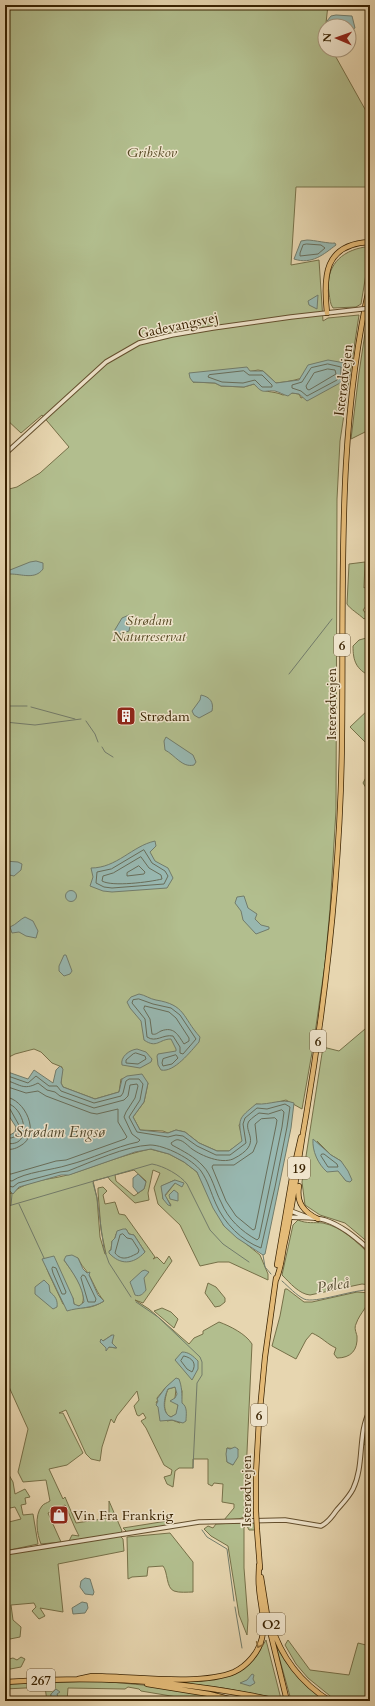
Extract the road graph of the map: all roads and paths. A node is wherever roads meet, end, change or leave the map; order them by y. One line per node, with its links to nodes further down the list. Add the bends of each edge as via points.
1 (370, 242): 2 (highway)
2 (361, 243): 3 (highway); 6 (highway, via 343,249 328,266 325,278)
3 (370, 245)
4 (370, 284): 8 (highway, Isterødvejen / 6, via 354,380 344,493 341,774 334,906 324,1002)
5 (370, 308): 6 (street, Gadevangsvej, bridge)
6 (327, 313): 7 (street, Gadevangsvej, via 196,331 139,343 106,362)
7 (5, 454)
8 (304, 1125): 9 (highway, Isterødvejen / 19); 11 (highway, Isterødvejen / 6)
9 (302, 1148): 10 (highway, Isterødvejen / 19); 14 (highway, via 298,1199 305,1210)
10 (291, 1211): 11 (street); 12 (highway, Isterødvejen / 19); 13 (street)
11 (286, 1213): 12 (street); 16 (highway, Isterødvejen / 6)
12 (290, 1217): 13 (street); 16 (highway, Isterødvejen / 19)
13 (310, 1218): 14 (street)
14 (318, 1219): 15 (street, via 344,1229)
15 (370, 1250)
16 (276, 1280): 19 (highway, Isterødvejen / 6, bridge, via 258,1420 256,1511)
17 (370, 1410): 18 (street, via 364,1424 354,1488 326,1524 321,1526 285,1520 199,1522)
18 (5, 1553)
19 (260, 1566): 20 (highway, one-way to 20, via 259,1587 264,1619 262,1637 252,1657 237,1670 218,1676 191,1679 92,1676); 25 (highway, Isterødvejen / 6, via 269,1627); 26 (highway, O2, via 271,1623 280,1647 299,1676)
20 (78, 1679): 21 (highway, 267); 22 (highway, 267)
21 (140, 1681): 23 (highway); 24 (highway, 267, via 213,1689)
22 (5, 1682)
23 (237, 1701)
24 (278, 1701)
25 (286, 1701)
26 (330, 1701)

